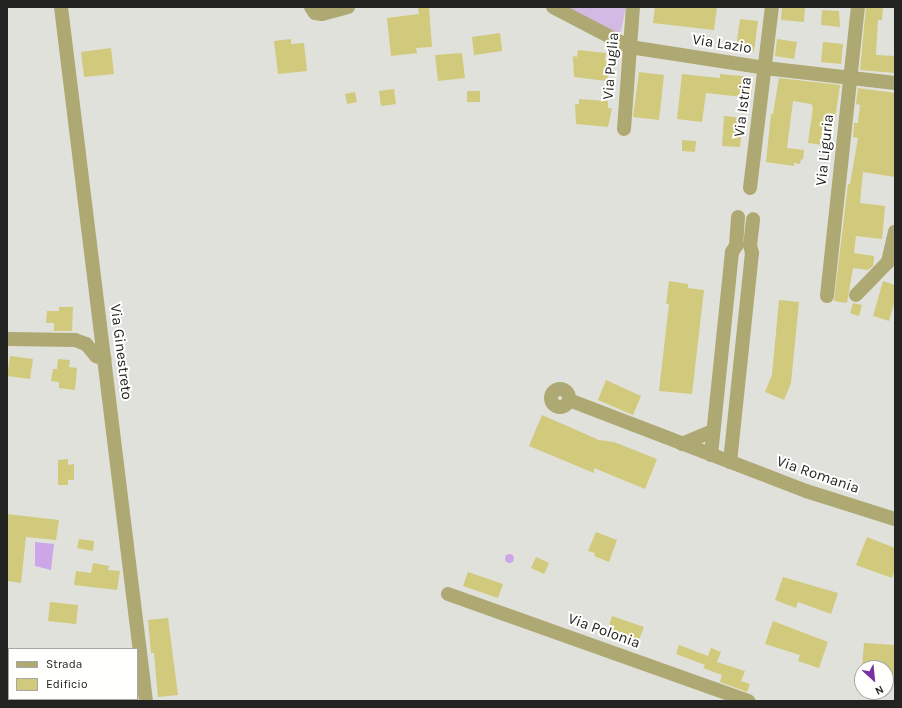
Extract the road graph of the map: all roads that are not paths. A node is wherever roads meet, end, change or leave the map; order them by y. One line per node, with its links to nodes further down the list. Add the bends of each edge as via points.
1 (61, 7): 20 (street, Via Ginestreto)
2 (311, 7): 3 (street, via 315,13 322,14)
3 (348, 7)
4 (553, 7): 8 (street, Via Lazio)
5 (633, 7): 8 (street, Via Puglia)
6 (772, 7): 9 (street, Via Istria)
7 (858, 7): 10 (street, Via Liguria)
8 (630, 47): 9 (street, Via Lazio); 12 (street, Via Puglia)
9 (765, 68): 10 (street, Via Lazio); 13 (street, Via Istria)
10 (850, 79): 11 (street, Via Lazio); 18 (street, Via Liguria)
11 (895, 83)
12 (624, 129)
13 (750, 188)
14 (738, 217): 22 (street)
15 (753, 219): 25 (street, via 750,245 752,253)
16 (895, 232): 17 (street, via 888,262)
17 (856, 295)
18 (827, 296)
19 (7, 339): 20 (street, via 75,340 86,344 96,356)
20 (105, 359): 28 (street, Via Ginestreto)
21 (569, 400): 23 (street, Via Romania)
22 (713, 431): 23 (street); 24 (street)
23 (682, 444): 24 (street, Via Romania)
24 (711, 455): 25 (street, Via Romania)
25 (730, 462): 26 (street, Via Romania, via 806,491)
26 (895, 519)
27 (448, 594): 29 (street, Via Polonia)
28 (146, 701)
29 (748, 701)

